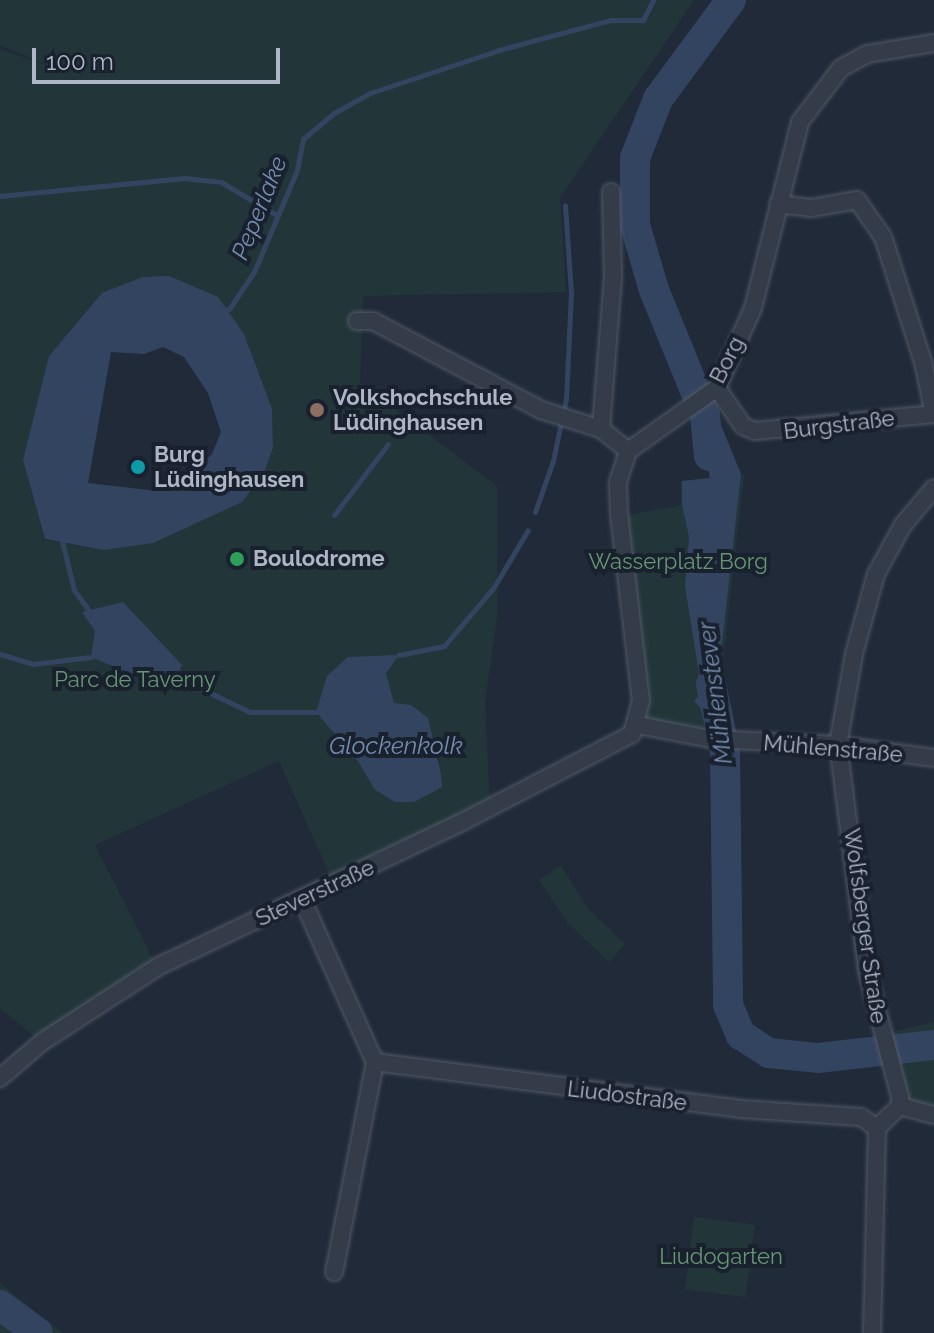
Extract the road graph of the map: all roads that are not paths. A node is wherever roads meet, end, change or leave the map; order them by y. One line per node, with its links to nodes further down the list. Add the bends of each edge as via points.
1 (934, 43): 3 (street, Borg, via 881,51 841,68 800,122)
2 (611, 192): 7 (street, via 613,277)
3 (778, 204): 5 (street, Borg, via 753,308); 6 (street, via 811,208 857,200 883,237)
4 (357, 321): 7 (street, via 373,321 541,410)
5 (715, 389): 6 (street, Burgstraße, via 743,426 755,431); 8 (street, Borg)
6 (934, 414)
7 (601, 429): 8 (street)
8 (628, 451): 10 (street, via 618,482 619,515 641,701)
9 (934, 488): 11 (street, Wolfsberger Straße, via 903,525 876,574 854,654)
10 (638, 725): 11 (street, Mühlenstraße, via 711,739); 13 (street, Steverstraße, via 623,741)
11 (838, 745): 12 (street, Mühlenstraße); 16 (street, Wolfsberger Straße, via 867,970)
12 (934, 758)
13 (302, 899): 14 (street); 15 (street, Steverstraße, via 159,966 42,1042)
14 (375, 1062): 18 (street, Liudostraße, via 740,1109 861,1117); 19 (street)
15 (0, 1078)
16 (900, 1106): 17 (street); 18 (street)
17 (934, 1115)
18 (877, 1128): 20 (street)
19 (334, 1272)
20 (872, 1333)

